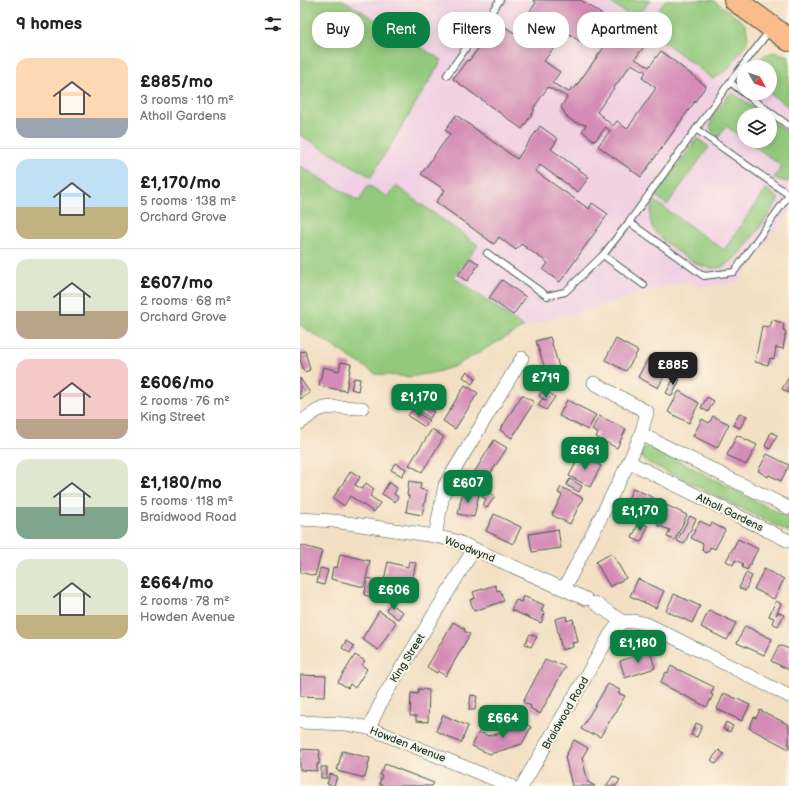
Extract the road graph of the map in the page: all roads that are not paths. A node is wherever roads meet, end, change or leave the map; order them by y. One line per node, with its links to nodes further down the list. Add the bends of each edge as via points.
1 (500, 0): 5 (lane)
2 (735, 0): 3 (highway)
3 (772, 27): 4 (highway); 6 (lane)
4 (789, 40)
5 (447, 75)
6 (730, 82): 7 (lane); 10 (lane)
7 (737, 88)
8 (754, 100): 9 (lane)
9 (789, 126)
10 (696, 129): 11 (lane); 12 (lane)
11 (789, 195): 12 (lane, via 734,272 704,276)
12 (629, 222): 14 (lane)
13 (487, 253): 14 (lane, via 547,296 565,292)
14 (603, 255): 15 (lane)
15 (644, 285)
16 (522, 358): 24 (street, via 444,485)
17 (594, 383): 20 (street, via 647,412)
18 (362, 408): 19 (street, via 322,409)
19 (300, 423)
20 (641, 434): 21 (street); 22 (street)
21 (629, 462): 25 (street, Atholl Gardens); 27 (street)
22 (789, 508)
23 (300, 519): 24 (street, Woodwynd, via 334,521)
24 (436, 536): 26 (street, Woodwynd)
25 (789, 541)
26 (474, 549): 27 (street, Woodwynd); 31 (street, King Street, via 382,698)
27 (564, 589): 28 (street, Woodwynd, via 590,601)
28 (623, 622): 29 (street, via 647,624); 33 (street, Braidwood Road, via 610,635)
29 (789, 696)
30 (300, 722): 31 (street, Howden Avenue)
31 (369, 728): 32 (street, Howden Avenue)
32 (511, 786)
33 (522, 786)

